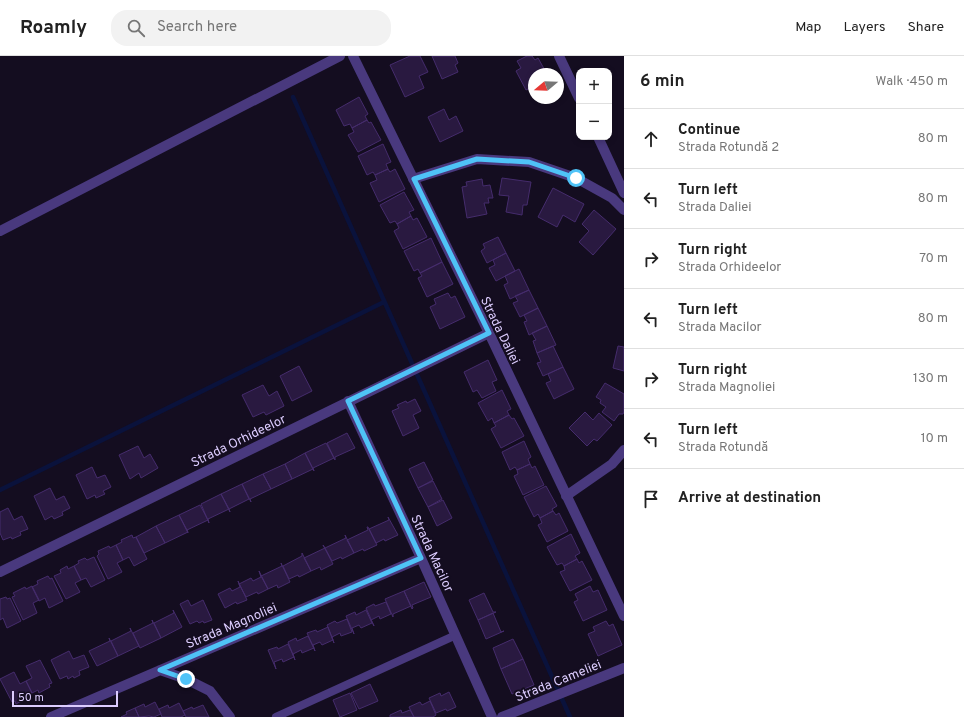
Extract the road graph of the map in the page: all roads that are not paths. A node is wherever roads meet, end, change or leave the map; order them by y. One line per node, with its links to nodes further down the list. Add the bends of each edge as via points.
1 (340, 56): 9 (street)
2 (353, 56): 6 (street, Strada Daliei)
3 (559, 56): 4 (street)
4 (576, 92)
5 (599, 140): 7 (street)
6 (414, 179): 8 (street, via 477,159 529,162 576,178 612,198); 10 (street, Strada Daliei)
7 (624, 193)
8 (624, 210)
9 (0, 231)
10 (489, 333): 11 (street, Strada Orhideelor); 13 (street, Strada Daliei)
11 (348, 401): 14 (street, Strada Macilor); 15 (street, Strada Orhideelor)
12 (624, 450): 13 (street, via 612,464)
13 (566, 496): 16 (street, Strada Daliei)
14 (421, 558): 17 (street, Strada Macilor); 19 (street, Strada Magnoliei)
15 (0, 572)
16 (624, 616)
17 (456, 635): 24 (lane); 25 (street, Strada Macilor)
18 (624, 668): 26 (street, Strada Cameliei)
19 (160, 670): 20 (street, Strada Magnoliei); 23 (street, via 210,691)
20 (77, 706): 21 (street, Strada Magnoliei); 22 (street)
21 (51, 717)
22 (73, 717)
23 (230, 717)
24 (276, 717)
25 (492, 717)
26 (502, 717)

